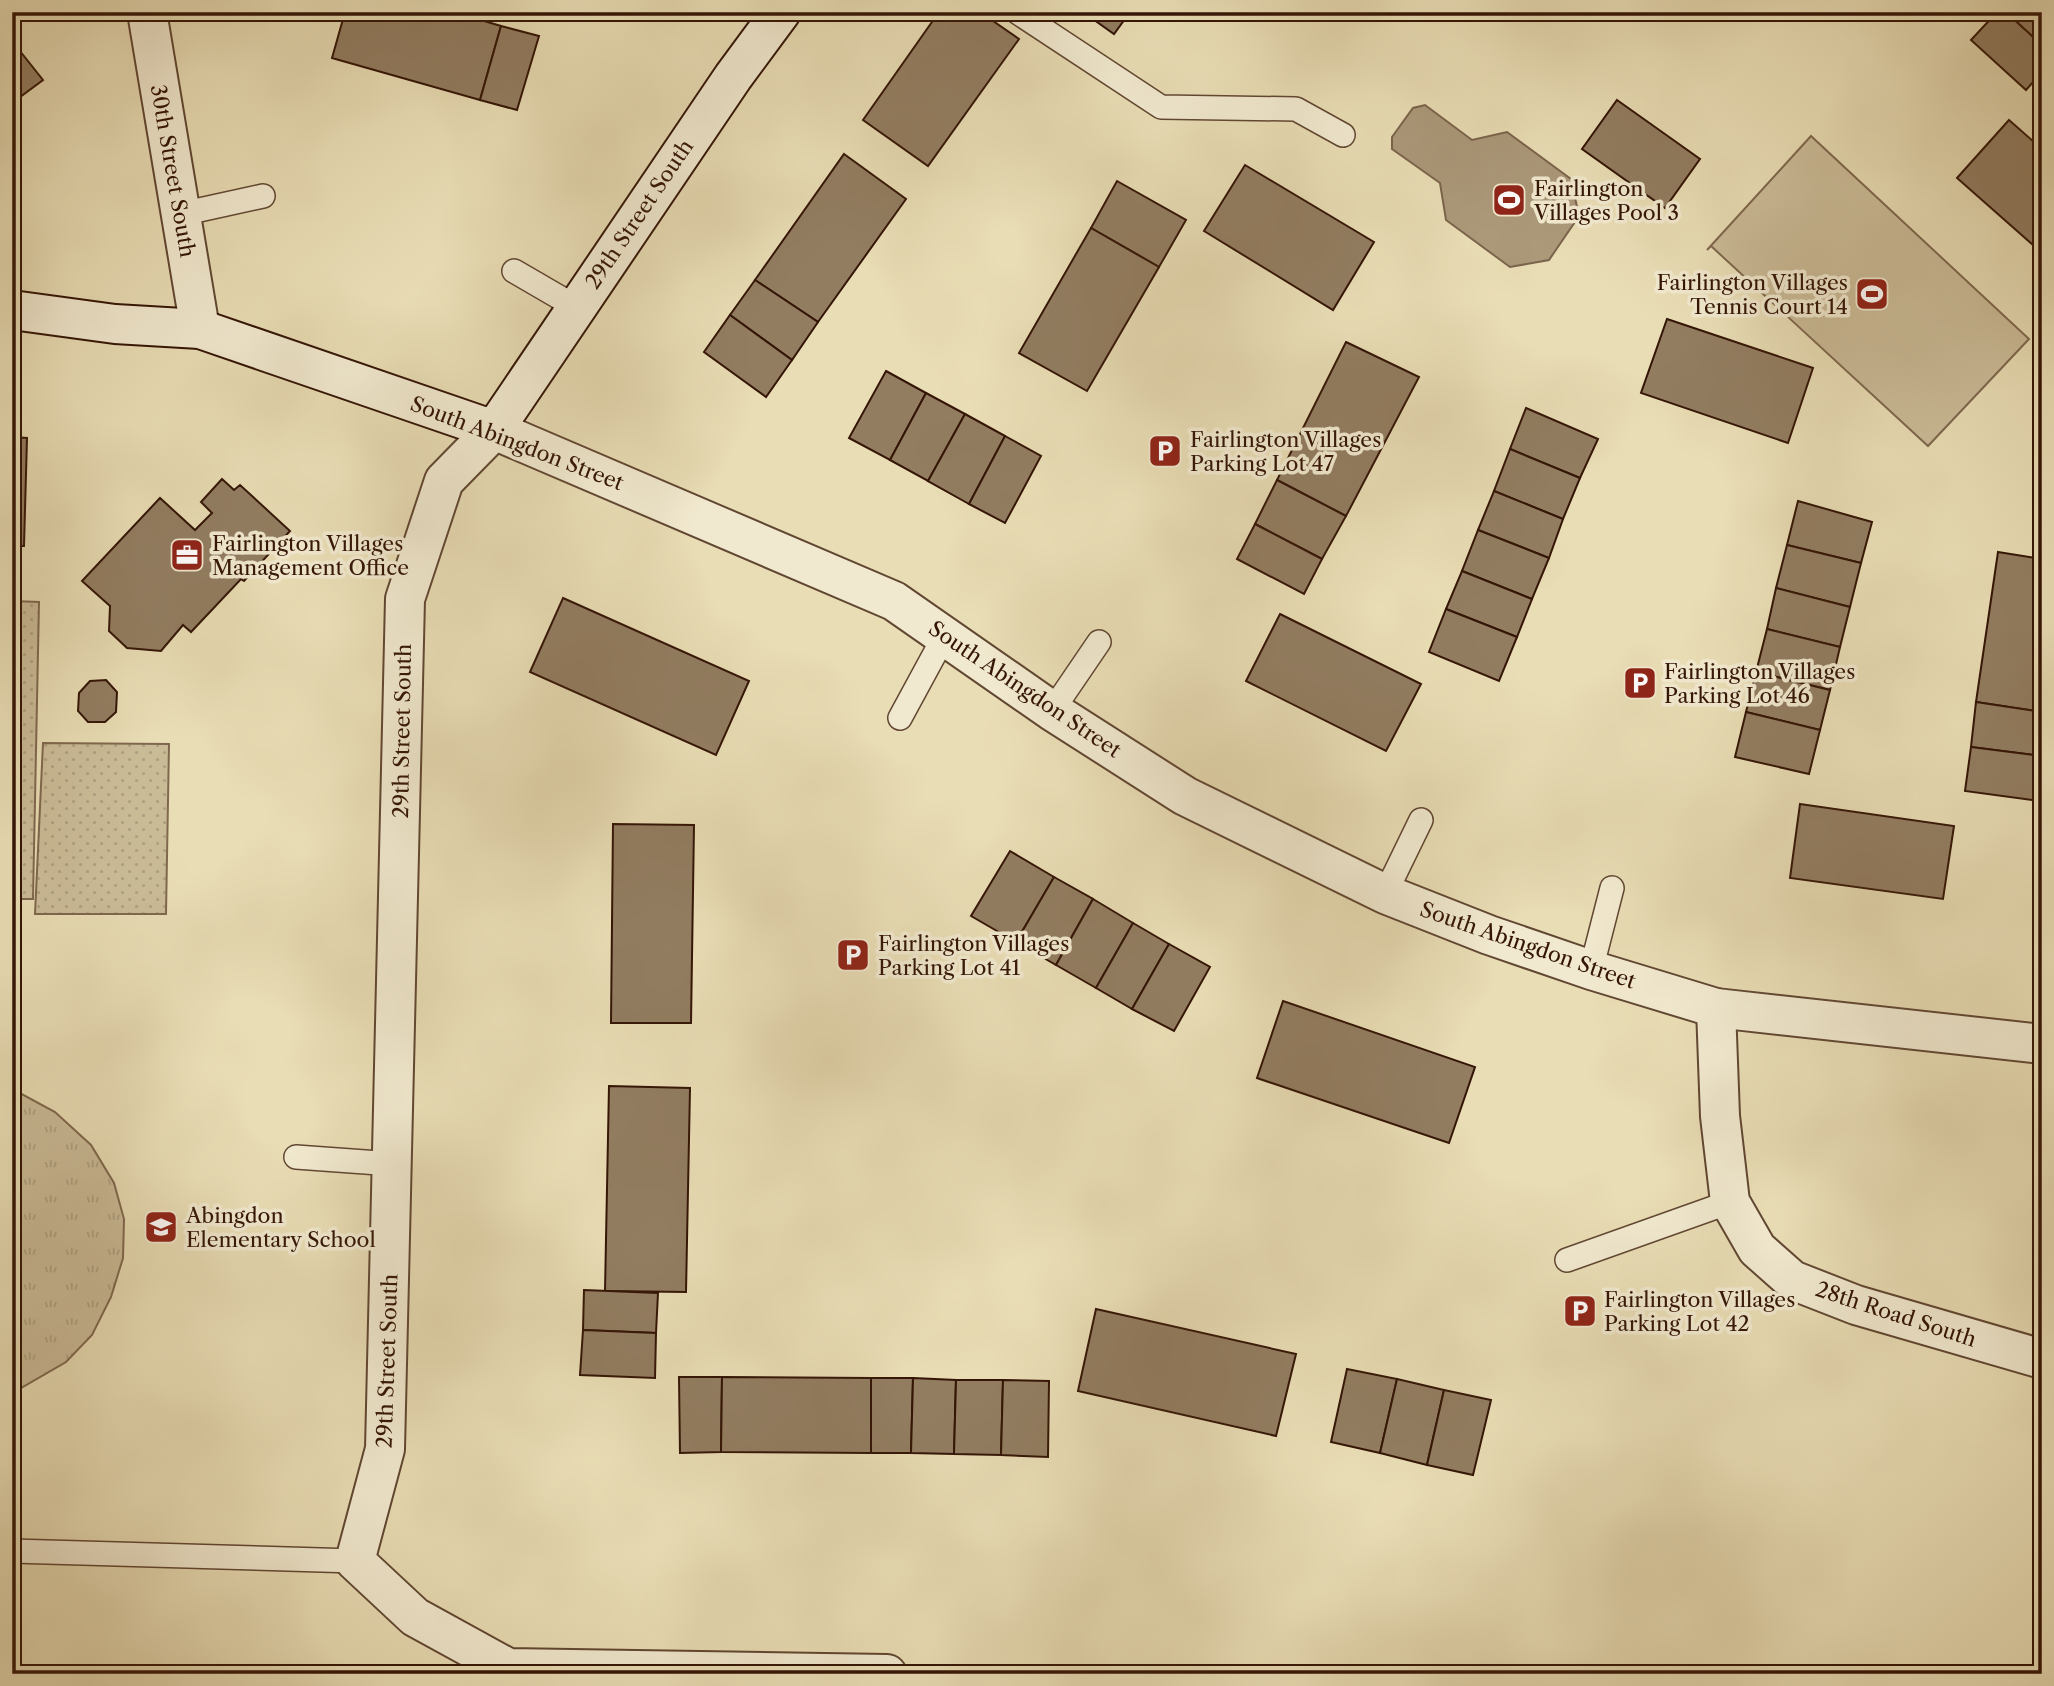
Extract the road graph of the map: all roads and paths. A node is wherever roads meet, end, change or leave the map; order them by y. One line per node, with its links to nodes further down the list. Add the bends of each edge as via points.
1 (147, 12): 6 (street, 30th Street South)
2 (781, 12): 8 (street, 29th Street South)
3 (1017, 12): 4 (lane, via 1161,107 1296,109)
4 (1343, 135)
5 (263, 196): 6 (lane)
6 (181, 214): 10 (street, 30th Street South)
7 (514, 271): 8 (lane)
8 (576, 307): 11 (street, 29th Street South)
9 (12, 310): 10 (street, South Abingdon Street, via 115,324)
10 (200, 329): 11 (street, South Abingdon Street)
11 (495, 430): 12 (street, South Abingdon Street, via 894,601); 23 (street, 29th Street South, via 444,481 405,599)
12 (945, 635): 14 (street, South Abingdon Street); 15 (lane)
13 (1099, 642): 14 (lane)
14 (1052, 711): 18 (street, South Abingdon Street, via 1185,796)
15 (900, 718)
16 (1421, 820): 18 (lane)
17 (1612, 888): 19 (lane)
18 (1385, 894): 19 (street, South Abingdon Street)
19 (1591, 970): 20 (street, South Abingdon Street)
20 (1716, 1008): 21 (street, South Abingdon Street); 24 (street, 28th Road South, via 1720,1116)
21 (2042, 1044)
22 (296, 1157): 23 (lane)
23 (393, 1164): 28 (street, 29th Street South, via 385,1449)
24 (1730, 1202): 25 (lane); 26 (street, 28th Road South, via 1757,1249 1792,1280 1856,1304)
25 (1567, 1260)
26 (2042, 1359)
27 (12, 1551): 28 (lane)
28 (355, 1562): 29 (street, via 415,1617 508,1668)
29 (887, 1674)

